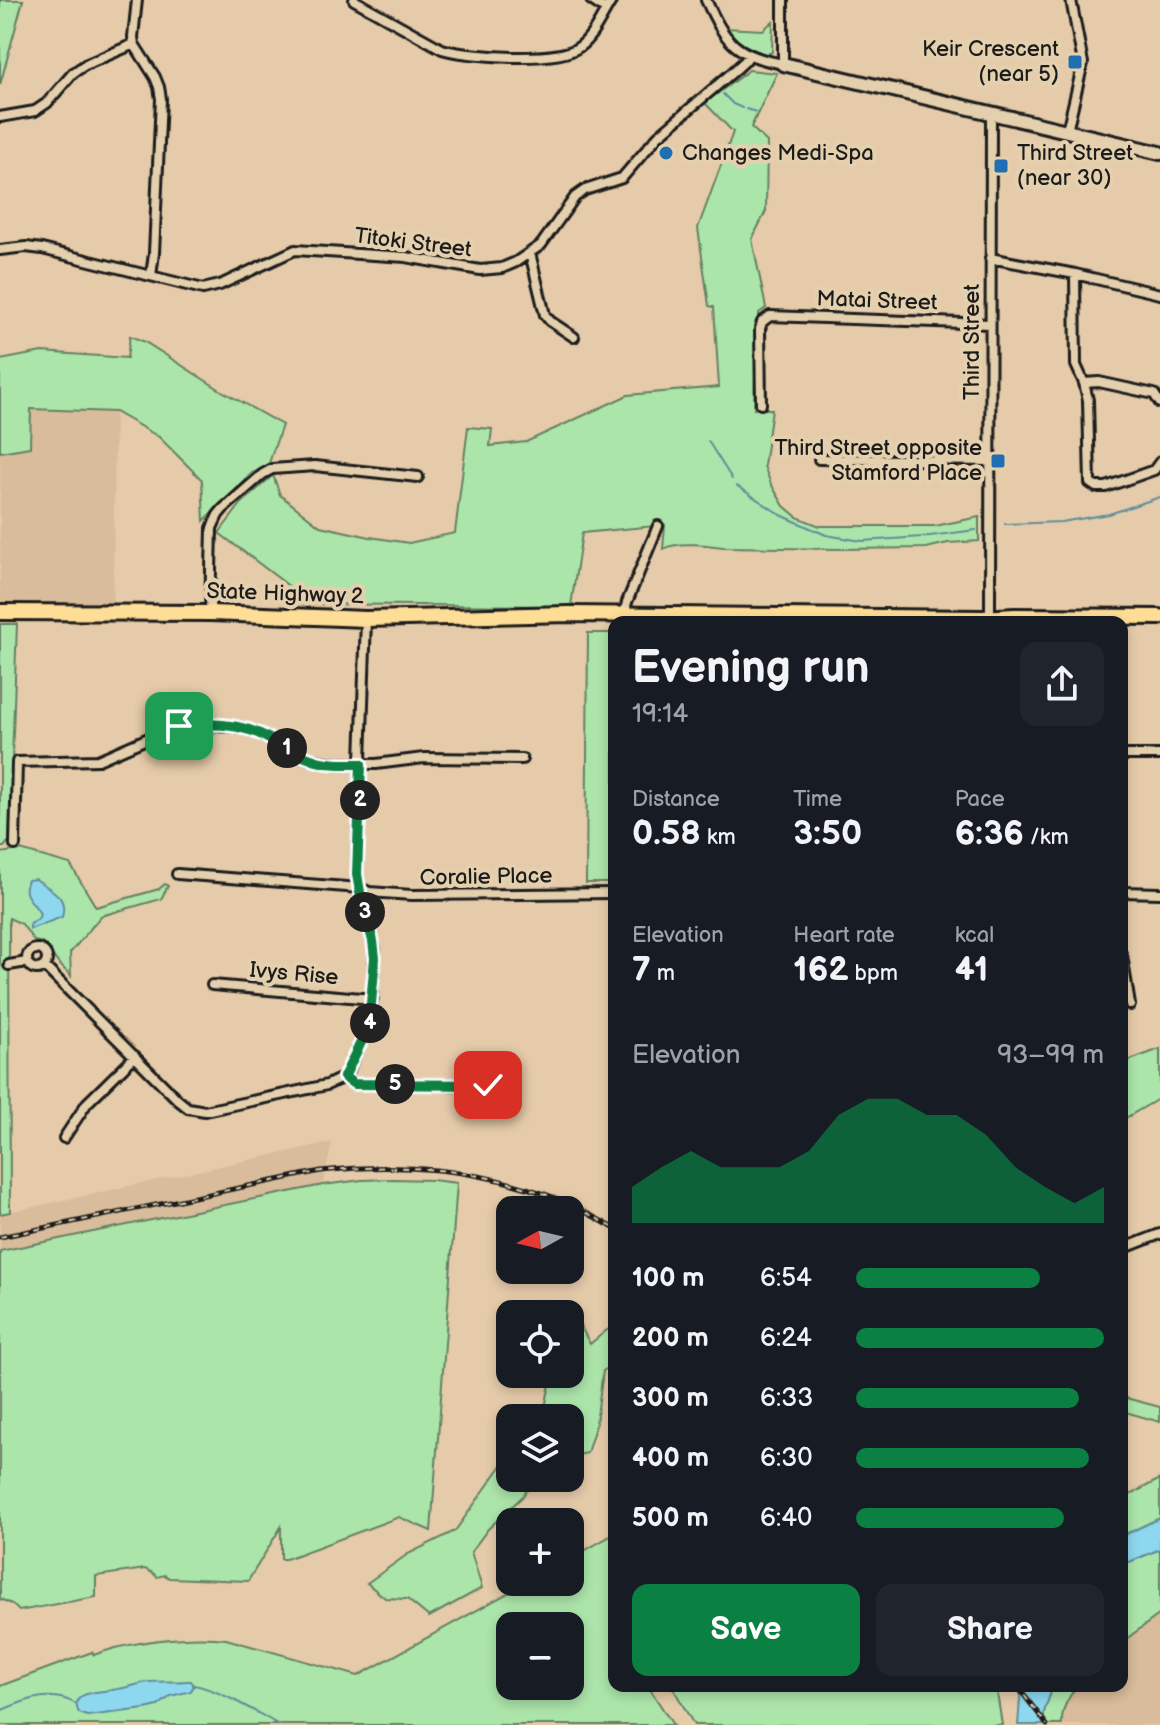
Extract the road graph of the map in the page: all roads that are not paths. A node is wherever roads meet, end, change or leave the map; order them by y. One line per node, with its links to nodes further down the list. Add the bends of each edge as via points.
1 (137, 0): 9 (street)
2 (354, 0): 8 (street, via 442,49 518,56 575,50)
3 (591, 0): 8 (street)
4 (612, 0): 8 (street)
5 (706, 0): 10 (street, via 728,40)
6 (783, 0): 11 (street)
7 (1071, 0): 14 (street, via 1083,63)
8 (606, 10)
9 (134, 44): 13 (street, via 73,73 35,111); 20 (street, via 155,77 161,99)
10 (749, 55): 11 (street); 17 (street, Titoki Street, via 658,136 622,178 575,197)
11 (783, 64): 12 (street)
12 (991, 114): 14 (street); 18 (street, Third Street)
13 (0, 117)
14 (1067, 131): 15 (street)
15 (1160, 153)
16 (0, 250): 20 (street, Titoki Street, via 42,249)
17 (530, 253): 20 (street, Titoki Street, via 502,268 480,270 406,257 295,250 211,288); 23 (street, via 545,315)
18 (990, 258): 19 (street); 22 (street, Third Street)
19 (1075, 274): 21 (street); 24 (street, via 1076,365)
20 (151, 276)
21 (1160, 294)
22 (990, 324): 26 (street, Matai Street, via 773,315 760,329); 28 (street, Third Street)
23 (574, 337)
24 (1084, 383): 25 (street, via 1154,394); 29 (street, via 1090,483 1106,487 1154,470)
25 (1160, 403)
26 (761, 404)
27 (819, 459): 28 (street)
28 (991, 461): 35 (street, Third Street)
29 (1160, 462)
30 (418, 477): 33 (street, via 315,466 263,474 214,521)
31 (658, 526): 34 (street)
32 (0, 612): 33 (highway, State Highway 2)
33 (210, 613): 38 (highway, State Highway 2)
34 (624, 616): 38 (highway, State Highway 2)
35 (992, 616)
36 (1160, 617): 37 (highway, State Highway 2)
37 (1128, 618)
38 (366, 619): 42 (street)
39 (1128, 755): 40 (street)
40 (1160, 755)
41 (522, 759): 42 (street, via 414,758)
42 (361, 764): 43 (street, via 309,759 249,729 215,725 179,726 98,760 17,762); 45 (street)
43 (15, 845)
44 (177, 874): 45 (street, Coralie Place)
45 (360, 888): 47 (street, Coralie Place, via 412,895); 54 (street, via 375,949)
46 (1128, 892): 48 (street)
47 (608, 893)
48 (1160, 893)
49 (27, 962): 50 (street); 51 (street, via 34,968); 51 (street, via 29,952 38,949 47,957)
50 (9, 965)
51 (44, 966): 56 (street)
52 (212, 985): 54 (street, Ivys Rise)
53 (1128, 992): 55 (street)
54 (373, 999): 57 (street, via 369,1026)
55 (1130, 1005)
56 (135, 1056): 57 (street, via 188,1108 205,1111); 59 (street, via 87,1103)
57 (344, 1077): 58 (street, via 354,1084)
58 (488, 1085)
59 (64, 1138)
60 (1160, 1234): 61 (street)
61 (1128, 1247)

